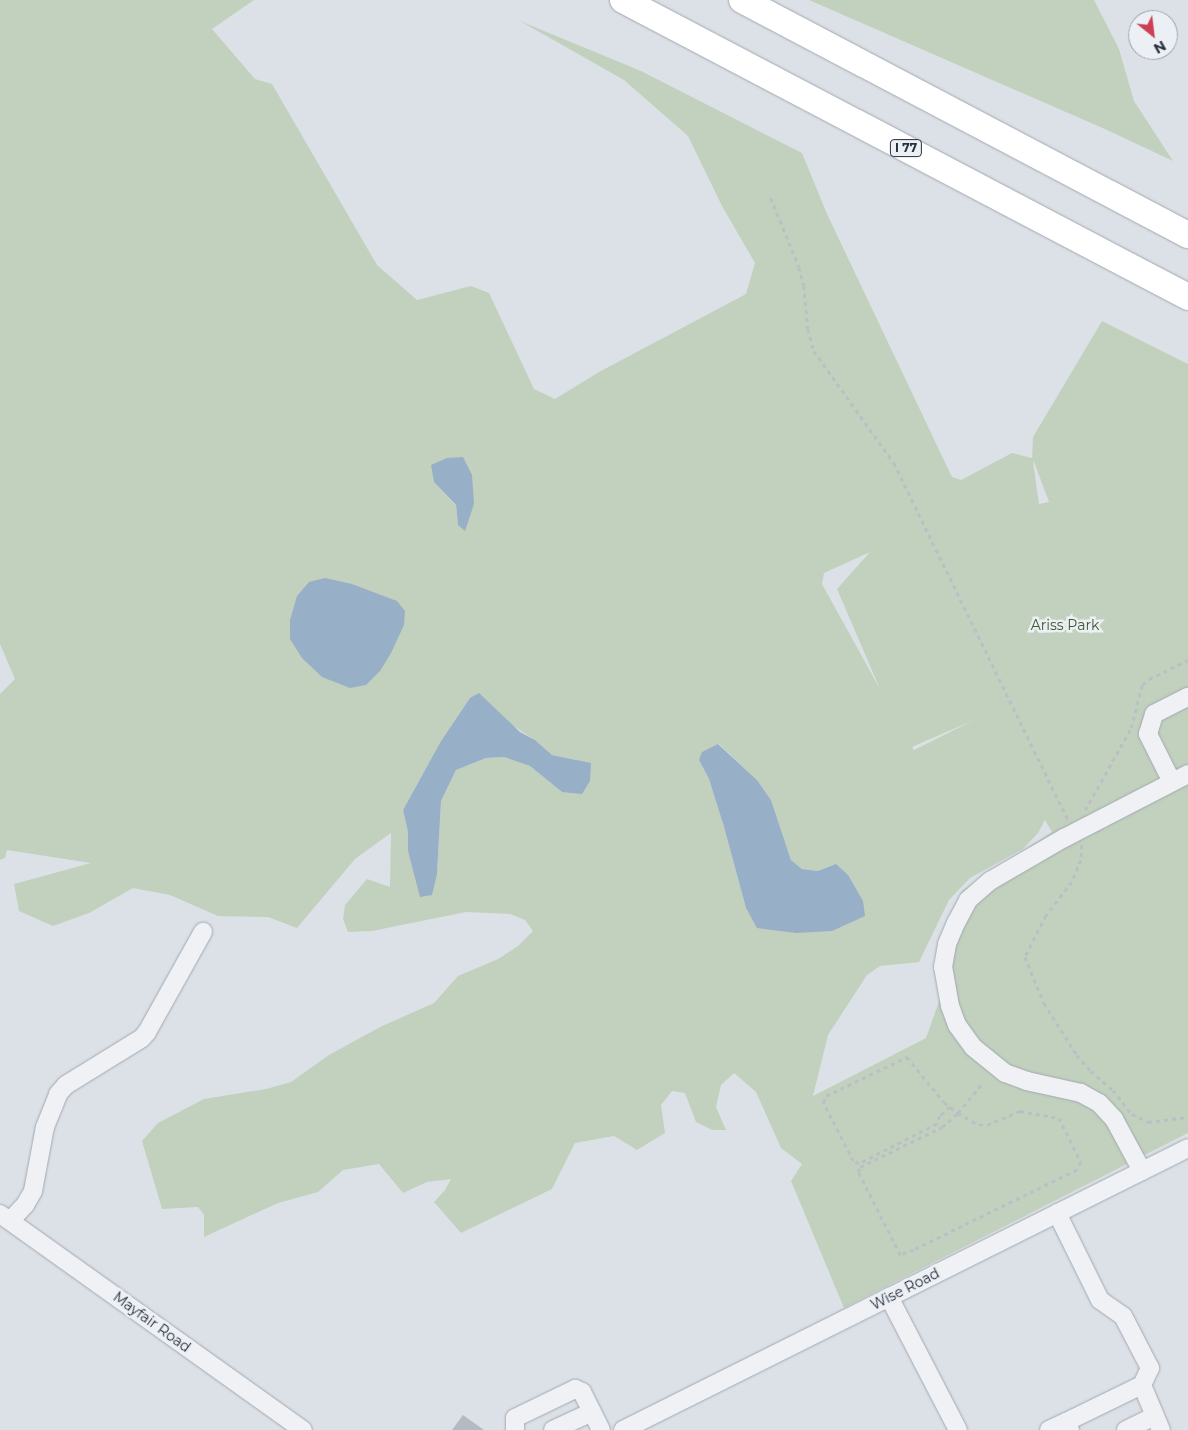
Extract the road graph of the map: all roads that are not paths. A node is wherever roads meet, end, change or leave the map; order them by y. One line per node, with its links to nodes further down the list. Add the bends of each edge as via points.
1 (623, 0): 4 (highway, I 77)
2 (742, 0): 3 (highway)
3 (1188, 235)
4 (1188, 297)
5 (1188, 697): 6 (street, via 1154,714 1148,734)
6 (1180, 778): 9 (street, via 990,881 968,900 946,944 943,966 947,998 957,1025 973,1047 1005,1073 1080,1093 1099,1103 1114,1119)
7 (203, 932): 11 (street, via 142,1038 66,1085 58,1094 45,1127 33,1191 26,1205)
8 (1188, 1148): 9 (street, Wise Road)
9 (1142, 1171): 10 (street, Wise Road)
10 (1057, 1213): 12 (street, Wise Road); 13 (street, via 1100,1300 1123,1316 1150,1368)
11 (5, 1218): 17 (street, Mayfair Road)
12 (889, 1297): 21 (street, Wise Road); 22 (street)
13 (1142, 1385): 15 (street); 16 (street)
14 (592, 1412): 18 (street, via 582,1392 575,1389 515,1418); 19 (street); 20 (street)
15 (1158, 1423): 24 (street)
16 (1068, 1426): 23 (street)
17 (303, 1430)
18 (515, 1430)
19 (553, 1430)
20 (601, 1430)
21 (623, 1430)
22 (958, 1430)
23 (1049, 1430)
24 (1126, 1430)

